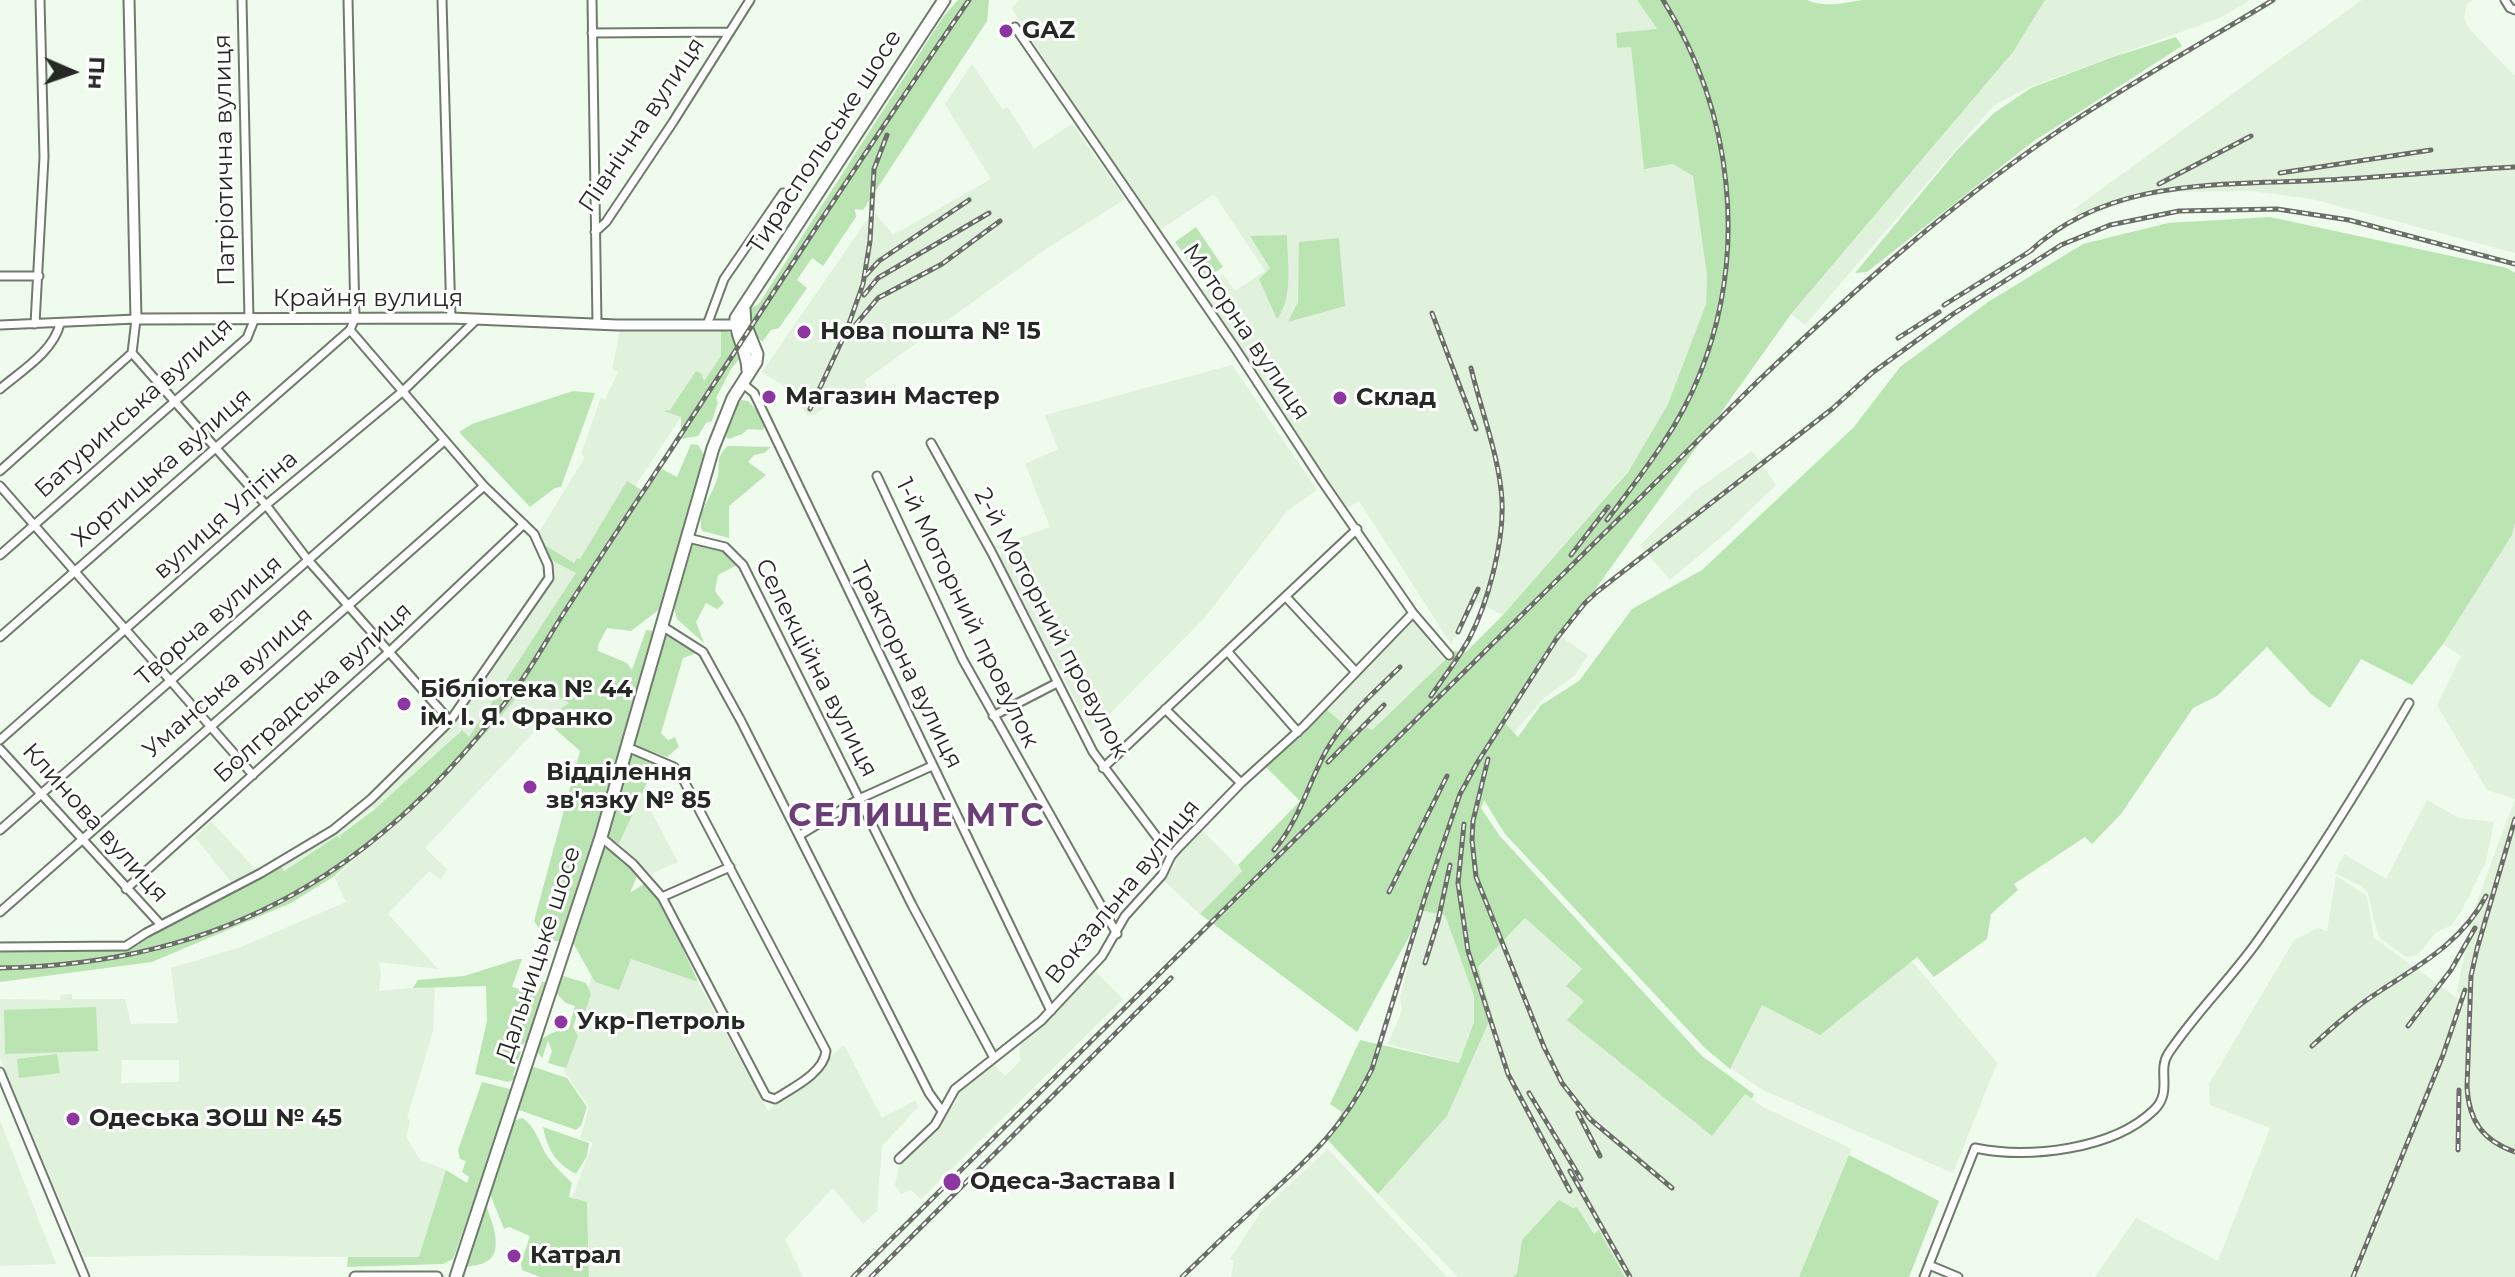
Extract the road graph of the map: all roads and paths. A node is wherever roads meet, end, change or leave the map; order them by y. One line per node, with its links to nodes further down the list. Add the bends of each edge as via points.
1 (40, 0): 17 (street, via 44,157)
2 (129, 0): 20 (street)
3 (242, 0): 21 (street, Патріотична вулиця)
4 (348, 0): 18 (street)
5 (442, 0): 19 (street)
6 (592, 0): 13 (street)
7 (750, 0): 12 (street, Північна вулиця)
8 (2505, 0): 10 (street)
9 (938, 2): 26 (main road, Тираспольське шосе, via 744,309)
10 (2515, 10)
11 (1015, 27): 45 (street, Моторна вулиця)
12 (728, 32): 13 (street); 15 (street, Північна вулиця, via 673,122)
13 (592, 33): 15 (street)
14 (783, 193): 28 (street, via 724,279)
15 (595, 232): 25 (street)
16 (0, 276): 17 (street)
17 (39, 276): 23 (street)
18 (355, 318): 19 (street, Крайня вулиця); 21 (street, Крайня вулиця); 29 (street)
19 (451, 318): 22 (street, Крайня вулиця)
20 (136, 319): 21 (street, Крайня вулиця); 24 (street, Крайня вулиця); 30 (street)
21 (252, 319): 34 (street, Батуринська вулиця, via 247,338)
22 (477, 319): 25 (street, Крайня вулиця); 33 (street, вулиця Улітіна)
23 (35, 324): 24 (street, Крайня вулиця); 27 (street, Крайня вулиця)
24 (60, 324): 32 (street, via 49,346)
25 (597, 324): 28 (street, Крайня вулиця)
26 (740, 324): 28 (street, Крайня вулиця); 31 (main road, Дальницьке шосе, via 748,371)
27 (0, 325)
28 (707, 325)
29 (350, 330): 33 (street); 37 (street, Хортицька вулиця)
30 (132, 353): 34 (street); 38 (street)
31 (742, 383): 46 (main road, Дальницьке шосе, via 713,448); 71 (street, Тракторна вулиця, via 754,393)
32 (0, 389)
33 (402, 392): 35 (street); 42 (street, вулиця Улітіна)
34 (176, 401): 37 (street); 44 (street, Батуринська вулиця)
35 (444, 441): 41 (street); 48 (street, Творча вулиця)
36 (931, 443): 61 (street, 2-й Моторний провулок)
37 (216, 447): 42 (street); 49 (street, Хортицька вулиця)
38 (0, 471)
39 (877, 476): 64 (street, 1-й Моторний провулок)
40 (0, 486): 44 (street)
41 (484, 486): 43 (street); 51 (street, Уманська вулиця)
42 (266, 505): 48 (street); 54 (street, вулиця Улітіна)
43 (524, 524): 56 (street, Болградська вулиця); 65 (street, via 534,534 549,578)
44 (34, 525): 47 (street, Батуринська вулиця); 49 (street)
45 (1357, 529): 50 (street); 52 (street, Моторна вулиця)
46 (688, 538): 53 (main road, Дальницьке шосе); 76 (street, Селекційна вулиця, via 725,547 743,565)
47 (0, 555)
48 (308, 560): 51 (street); 60 (street, Творча вулиця)
49 (74, 571): 54 (street); 55 (street, Хортицька вулиця)
50 (1286, 597): 57 (street); 59 (street)
51 (349, 604): 56 (street); 66 (street, Уманська вулиця)
52 (1413, 613): 58 (street, Моторна вулиця); 59 (street, Вокзальна вулиця)
53 (662, 626): 69 (main road, Дальницьке шосе); 78 (street, via 703,652)
54 (126, 631): 60 (street); 68 (street, вулиця Улітіна)
55 (0, 637)
56 (390, 651): 65 (street); 73 (street, Болградська вулиця)
57 (1228, 652): 63 (street); 67 (street)
58 (1449, 655)
59 (1355, 671): 67 (street, Вокзальна вулиця)
60 (170, 681): 66 (street); 75 (street, Творча вулиця)
61 (1057, 683): 64 (street); 72 (street, 2-й Моторний провулок)
62 (2409, 703): 94 (street, via 2337,825 2257,942 2165,1057 2164,1096 2154,1110 2113,1138 2087,1145 1975,1148)
63 (1165, 709): 72 (street); 74 (street)
64 (993, 716): 87 (street, 1-й Моторний провулок)
65 (450, 721): 86 (street, via 333,830)
66 (210, 726): 73 (street); 80 (street, Уманська вулиця)
67 (1298, 732): 74 (street, Вокзальна вулиця)
68 (0, 740)
69 (627, 747): 79 (main road, Дальницьке шосе); 82 (street, via 674,767)
70 (0, 749): 75 (street, Клинова вулиця)
71 (932, 766): 76 (street); 89 (street, Тракторна вулиця)
72 (1103, 768): 81 (street, 2-й Моторний провулок)
73 (253, 775): 83 (street, Болградська вулиця)
74 (1241, 783): 81 (street, Вокзальна вулиця)
75 (41, 794): 77 (street, Творча вулиця); 80 (street, Клинова вулиця)
76 (859, 799): 78 (street); 90 (street, Селекційна вулиця)
77 (0, 830)
78 (800, 835): 92 (street)
79 (601, 837): 84 (street); 98 (main road, Дальницьке шосе)
80 (82, 838): 83 (street, Клинова вулиця); 85 (street, Уманська вулиця)
81 (1171, 856): 87 (street, Вокзальна вулиця)
82 (730, 867): 84 (street); 84 (street, via 826,1051 814,1072 775,1099 766,1096)
83 (126, 889): 86 (street, Клинова вулиця)
84 (662, 897)
85 (0, 912)
86 (161, 925): 88 (street, via 126,946)
87 (1117, 934): 89 (street, Вокзальна вулиця)
88 (0, 947)
89 (1051, 1011): 90 (street, Вокзальна вулиця)
90 (994, 1058): 92 (street, Вокзальна вулиця, via 955,1089)
91 (0, 1072): 95 (street)
92 (942, 1111): 93 (street, Вокзальна вулиця, via 935,1125)
93 (899, 1159)
94 (1929, 1265): 99 (street); 100 (street)
95 (85, 1277)
96 (355, 1277): 97 (street)
97 (437, 1277)
98 (456, 1277)
99 (1924, 1277)
100 (1958, 1277)

